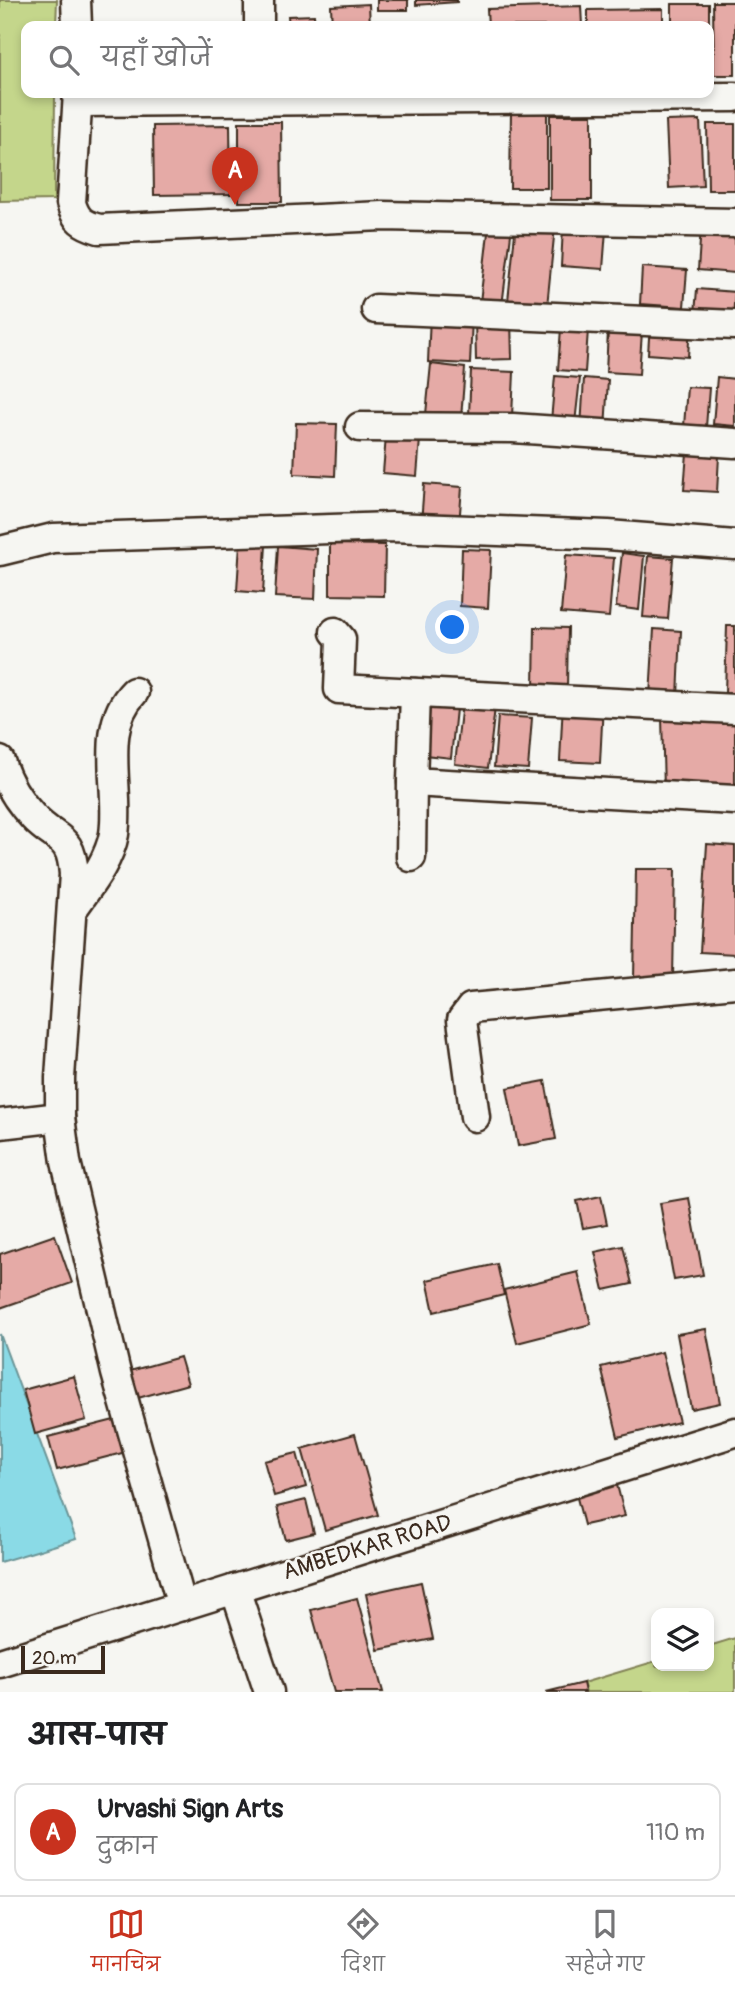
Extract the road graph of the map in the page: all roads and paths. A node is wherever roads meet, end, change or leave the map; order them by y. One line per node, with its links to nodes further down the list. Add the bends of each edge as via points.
1 (76, 0): 3 (street)
2 (259, 0): 4 (street)
3 (77, 21)
4 (259, 21)
5 (714, 97): 6 (street)
6 (735, 97)
7 (78, 98): 8 (street, via 71,203 83,225 99,229 383,216)
8 (735, 223)
9 (376, 309): 10 (street)
10 (735, 324)
11 (360, 427): 12 (street, via 513,428)
12 (735, 443)
13 (735, 545): 14 (street, via 392,527 53,538)
14 (0, 551)
15 (335, 632): 17 (street, via 341,639 339,689)
16 (134, 692): 23 (street, via 115,724 115,820 110,847)
17 (415, 692): 18 (street); 20 (street)
18 (735, 709)
19 (0, 761): 23 (street, via 17,798 37,821 65,841 73,856)
20 (412, 782): 21 (street); 22 (street)
21 (735, 800)
22 (411, 857)
23 (71, 913): 25 (street)
24 (735, 983): 26 (street, via 471,1008 462,1020)
25 (60, 1117): 27 (street); 30 (street, via 77,1214 116,1373)
26 (475, 1117)
27 (0, 1124)
28 (735, 1432): 29 (street, AMBEDKAR ROAD)
29 (235, 1589): 30 (street, AMBEDKAR ROAD); 32 (street)
30 (182, 1606): 31 (street, AMBEDKAR ROAD)
31 (0, 1663)
32 (269, 1692)

